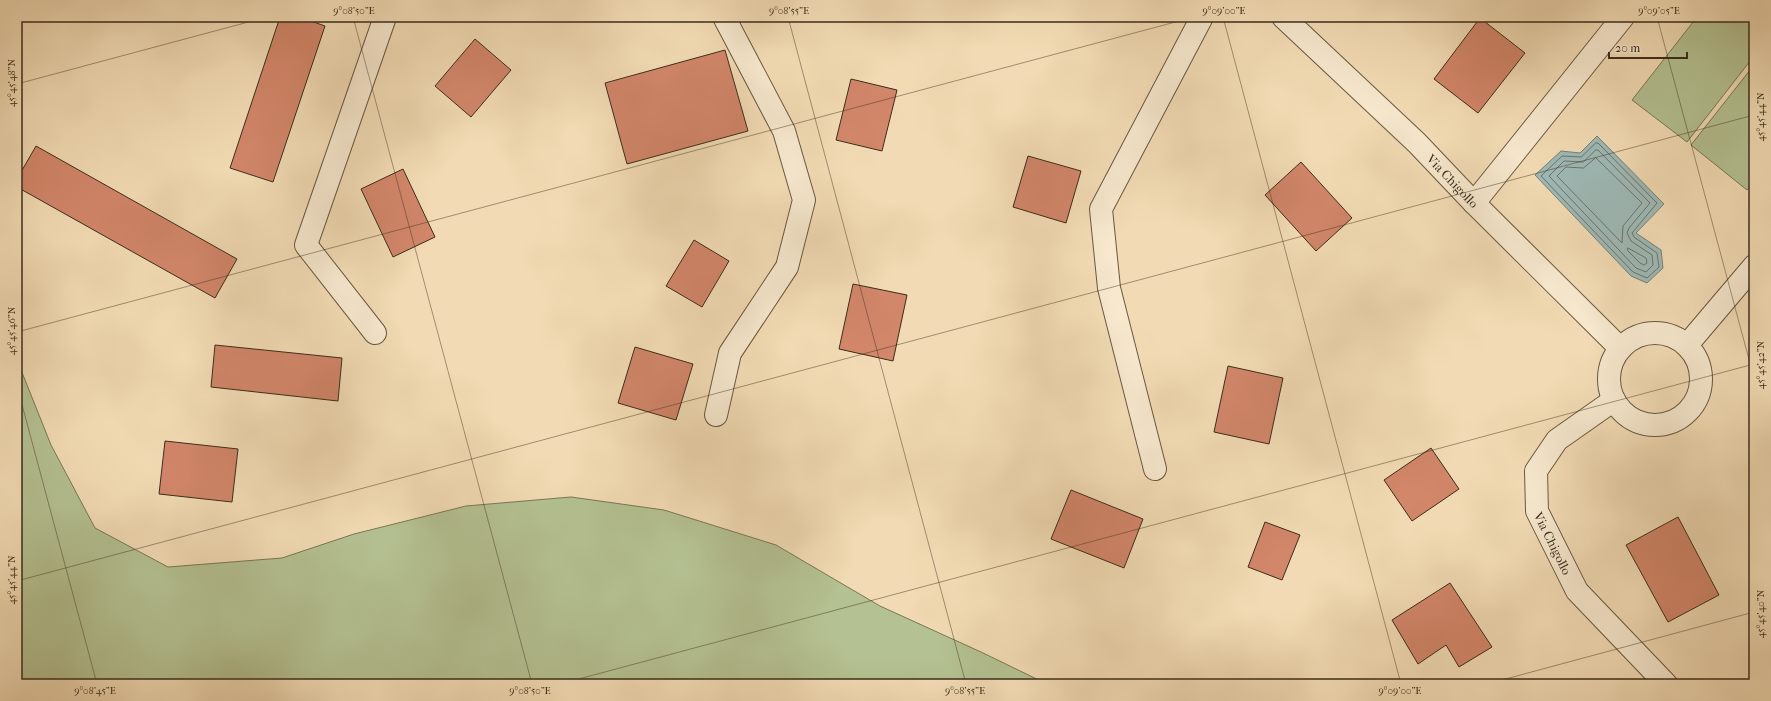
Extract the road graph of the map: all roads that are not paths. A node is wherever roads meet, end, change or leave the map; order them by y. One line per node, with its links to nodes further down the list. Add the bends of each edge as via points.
1 (386, 17): 8 (street, via 306,244)
2 (724, 17): 12 (street, via 784,131 804,200 787,267 730,353)
3 (1202, 17): 13 (street, via 1101,209 1109,288)
4 (1283, 17): 6 (street, Via Chigollo, via 1417,143)
5 (1624, 17): 6 (street)
6 (1474, 203): 10 (street, Via Chigollo)
7 (1754, 266): 9 (street)
8 (375, 333)
9 (1687, 346): 10 (street, via 1675,337 1661,333 1646,333 1632,338); 11 (street, via 1696,358 1701,374 1700,390 1694,405 1683,416 1668,423 1652,425 1636,422 1623,413)
10 (1620, 348): 11 (street, via 1609,373 1609,387)
11 (1614, 400): 14 (street, Via Chigollo, via 1557,440 1544,458 1536,470 1537,510 1577,591)
12 (716, 415)
13 (1154, 469)
14 (1666, 684)

